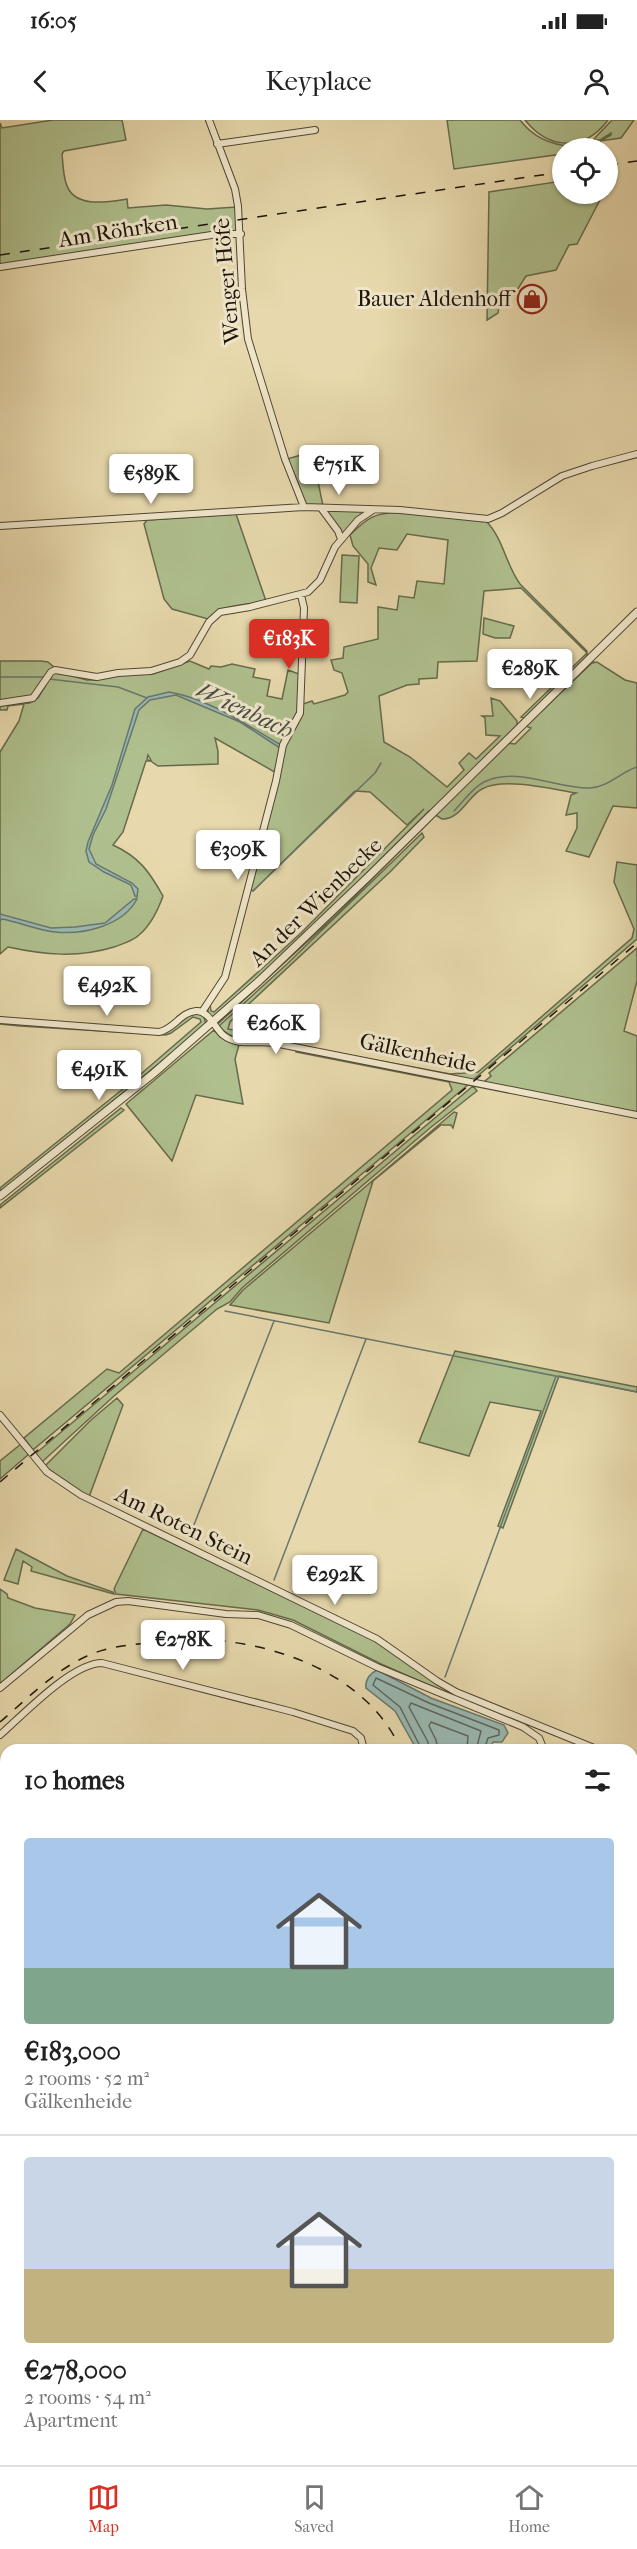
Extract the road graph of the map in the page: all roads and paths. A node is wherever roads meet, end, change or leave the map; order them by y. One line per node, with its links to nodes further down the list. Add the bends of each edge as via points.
1 (209, 120): 3 (street, Wenger Höfe)
2 (315, 130): 3 (street)
3 (217, 144): 4 (street, Wenger Höfe, via 235,189)
4 (241, 234): 5 (street, Am Röhrken, via 218,234); 7 (street, Wenger Höfe, via 248,339)
5 (0, 267)
6 (637, 454): 9 (street, via 562,476 488,519)
7 (304, 507): 8 (street); 10 (street)
8 (321, 508): 9 (street); 11 (street)
9 (374, 510): 11 (street, via 358,520)
10 (0, 526)
11 (341, 540): 12 (street, via 320,580)
12 (302, 595): 14 (street, via 220,612 190,655 180,662 151,671 97,677 55,670 33,698); 15 (street, via 301,708 281,752 227,972)
13 (637, 612): 17 (street, An der Wienbecke, via 305,939)
14 (0, 703)
15 (202, 1012): 16 (street, via 189,1013 159,1032); 17 (street, Gälkenheide)
16 (0, 1020)
17 (212, 1023): 18 (street, Gälkenheide, via 234,1041 274,1043); 19 (street, An der Wienbecke)
18 (637, 1115)
19 (0, 1196)
20 (0, 1415): 25 (street, Am Roten Stein, via 47,1472 86,1498 376,1639 456,1692)
21 (0, 1688): 24 (street, via 88,1615 128,1600 258,1616 291,1625 377,1667 524,1727)
22 (0, 1735): 23 (street, via 71,1674 102,1663 292,1712 353,1731)
23 (362, 1744)
24 (542, 1744)
25 (584, 1744)

